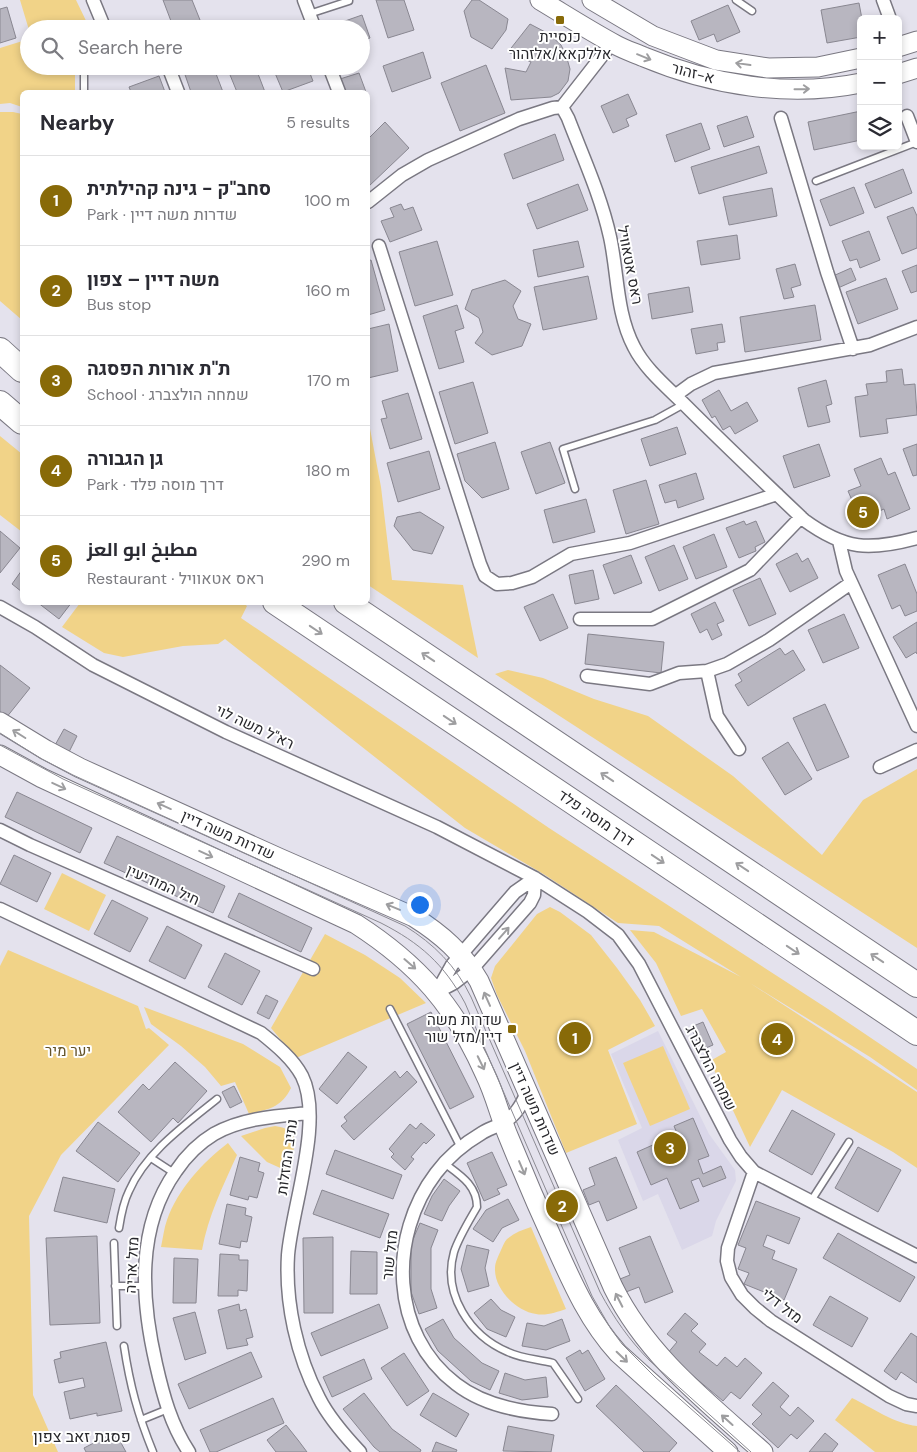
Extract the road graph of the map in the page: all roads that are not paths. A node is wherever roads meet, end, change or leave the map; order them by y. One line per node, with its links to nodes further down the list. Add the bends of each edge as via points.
1 (93, 0): 11 (street)
2 (304, 0): 9 (street)
3 (349, 0): 9 (lane)
4 (540, 0): 14 (street, א-זהור)
5 (592, 0): 16 (street, א-זהור, one-way to 5, via 818,67 778,68 716,60 653,36)
6 (736, 0): 8 (lane)
7 (884, 0): 10 (street)
8 (752, 11)
9 (309, 14): 12 (street)
10 (889, 15)
11 (101, 20)
12 (311, 20)
13 (917, 41): 15 (street)
14 (612, 43): 22 (street, א-זהור, one-way to 22, via 712,80 805,89); 26 (street)
15 (902, 46)
16 (857, 59)
17 (917, 68): 18 (street)
18 (902, 73)
19 (84, 75): 23 (lane)
20 (171, 75): 24 (street)
21 (333, 75): 25 (street)
22 (857, 84)
23 (84, 90)
24 (177, 90)
25 (339, 90)
26 (562, 108): 31 (street, via 519,119 428,160 402,175); 37 (street, ראס אטאוויל, via 610,236 627,331 646,364)
27 (907, 116): 29 (street)
28 (781, 118): 34 (street)
29 (917, 142): 30 (lane)
30 (816, 182)
31 (370, 200)
32 (379, 246): 41 (street, via 480,564 485,576 497,584 532,577 570,554 630,543)
33 (917, 327): 34 (street)
34 (853, 349): 37 (street, via 714,374 691,384)
35 (0, 350): 36 (highway)
36 (20, 368)
37 (680, 400): 40 (lane, via 655,420 563,449); 41 (street, ראס אטאוויל)
38 (0, 403): 39 (highway)
39 (20, 420)
40 (575, 490)
41 (777, 494): 42 (street, ראס אטאוויל)
42 (801, 517): 44 (street, ראס אטאוויל); 49 (street, via 750,570 652,619)
43 (917, 538): 44 (street, ראס אטאוויל, via 859,547)
44 (840, 541): 45 (street)
45 (850, 583): 50 (street, via 770,640 727,664); 53 (street)
46 (279, 605): 67 (highway, דרך מוסה פלד, one-way to 67)
47 (350, 605): 64 (highway, one-way to 47)
48 (0, 607): 59 (street, רא"ל משה לוי, via 93,665 226,732 437,827)
49 (580, 619)
50 (707, 671): 51 (street, via 679,672 650,684); 54 (street, via 717,716)
51 (587, 676)
52 (0, 722): 62 (street, שדרות משה דיין, one-way to 52, via 440,935 414,917 80,768)
53 (917, 726)
54 (739, 749)
55 (917, 750): 57 (street)
56 (0, 756): 65 (street, שדרות משה דיין, one-way to 65, via 356,924 379,938)
57 (880, 768)
58 (0, 830): 63 (street, חיל המודיעין)
59 (505, 862): 60 (street, שמחה הולצברג)
60 (535, 878): 62 (street, via 515,892); 62 (street, one-way to 60, via 530,903); 76 (street, שמחה הולצברג, via 588,912 618,935 629,949 652,987 730,1140)
61 (0, 909): 70 (street, נתיב המזלות, via 261,1032 285,1053 303,1078)
62 (467, 962): 65 (street, via 454,984); 65 (street, via 446,973); 68 (street, שדרות משה דיין, one-way to 62)
63 (313, 969)
64 (917, 985)
65 (437, 992): 71 (street, שדרות משה דיין, one-way to 71, via 473,1047)
66 (390, 1009): 73 (lane)
67 (917, 1033)
68 (528, 1091): 71 (street, מזל שור, via 519,1108); 95 (street, שדרות משה דיין, one-way to 68, via 673,1370 625,1311)
69 (217, 1099): 74 (lane, via 176,1132)
70 (309, 1113): 77 (street, מזל אריה, via 262,1118 228,1127 197,1146); 93 (street, נתיב המזלות, via 307,1152 288,1257 293,1320 307,1372 319,1399)
71 (504, 1123): 73 (street, מזל שור); 94 (street, שדרות משה דיין, one-way to 94, via 588,1314 624,1359)
72 (849, 1142): 78 (lane)
73 (461, 1148): 75 (street, מזל שור)
74 (151, 1158): 77 (lane); 79 (lane, via 129,1190)
75 (444, 1163): 86 (lane, via 468,1181 477,1199 477,1207 454,1252 452,1280 461,1309 479,1333 494,1345 524,1358 553,1363); 89 (street, מזל שור, via 423,1194 405,1241 402,1284 412,1326 432,1361 456,1385 487,1402 526,1412)
76 (754, 1172): 78 (street, שמחה הולצברג); 87 (street, מזל דלי, via 728,1248 731,1277 742,1295 771,1321 889,1396)
77 (174, 1173): 83 (street, מזל אריה, via 155,1208 149,1230)
78 (811, 1201): 81 (street, שמחה הולצברג)
79 (119, 1228)
80 (114, 1243): 82 (lane)
81 (917, 1256)
82 (115, 1286): 83 (lane); 84 (lane)
83 (146, 1286): 88 (street, מזל אריה, via 151,1342)
84 (117, 1326)
85 (124, 1346): 90 (lane, via 129,1382)
86 (578, 1399)
87 (917, 1406)
88 (168, 1409): 90 (lane); 92 (street, מזל אריה)
89 (552, 1414)
90 (141, 1420): 91 (lane)
91 (153, 1452)
92 (188, 1452)
93 (360, 1452)
94 (728, 1452)
95 (763, 1452)

